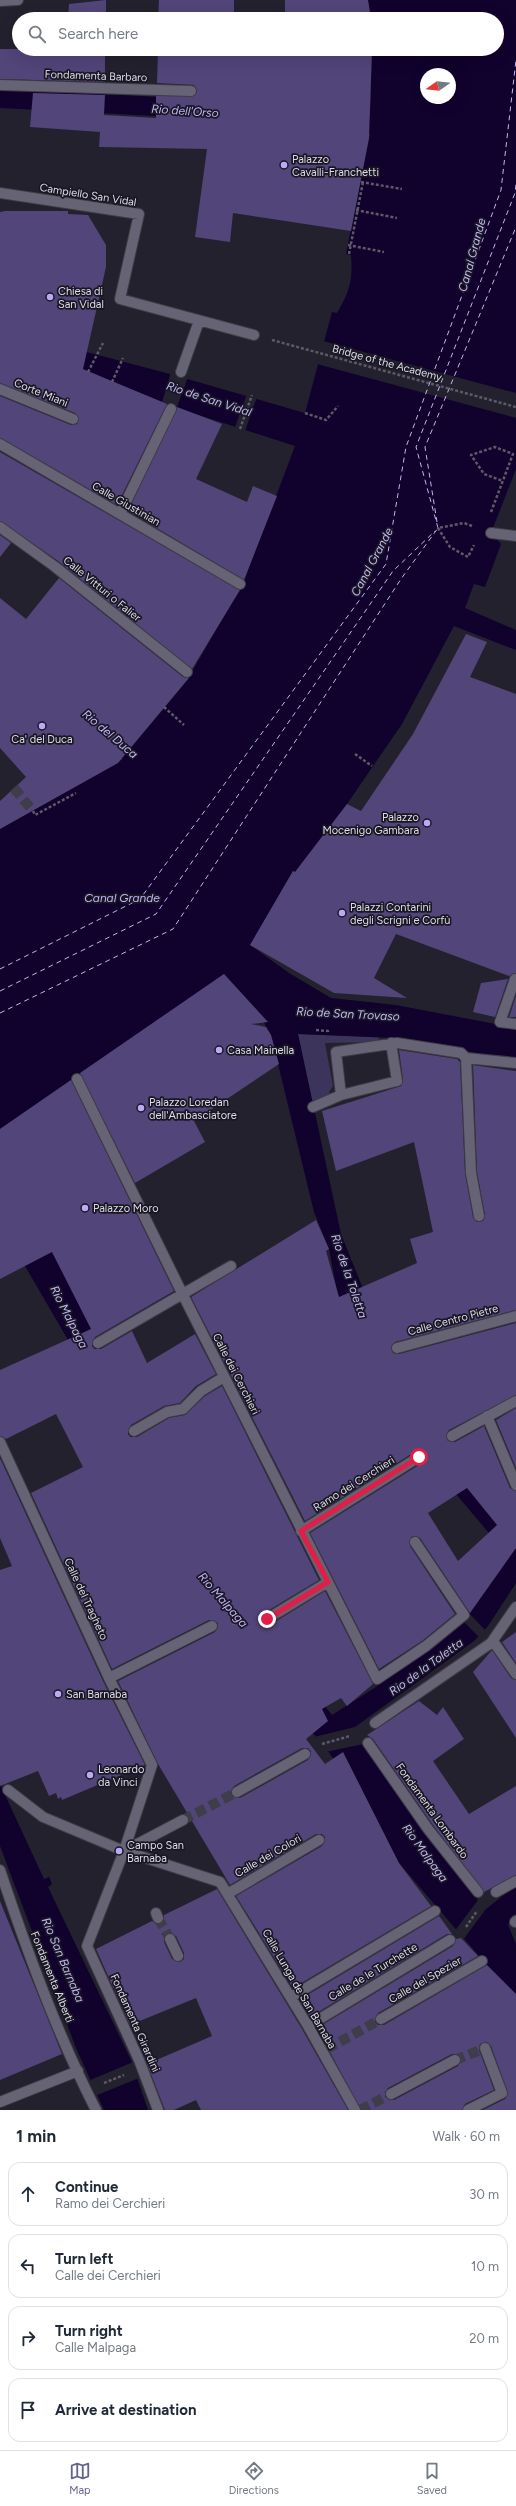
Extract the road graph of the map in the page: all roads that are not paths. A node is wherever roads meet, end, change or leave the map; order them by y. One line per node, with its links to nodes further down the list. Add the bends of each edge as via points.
1 (18, 0): 2 (street)
2 (0, 1)
3 (0, 85): 4 (street, Fondamenta Barbaro)
4 (191, 91)
5 (0, 193): 6 (street, Campiello San Vidal, via 139,214 120,299)
6 (199, 320): 7 (street, Campiello San Vidal); 8 (street)
7 (254, 335)
8 (181, 372)
9 (0, 389): 11 (street, Corte Miani)
10 (170, 409): 13 (street)
11 (73, 418)
12 (0, 444): 13 (street, Calle Giustinian)
13 (120, 514): 17 (street, Calle Giustinian)
14 (0, 527): 18 (street, Calle Vitturi o Falier, via 54,566)
15 (486, 531): 16 (street)
16 (516, 536)
17 (240, 584)
18 (187, 672)
19 (515, 979): 20 (street, via 500,1022)
20 (516, 1024)
21 (391, 1043): 22 (street, via 461,1053); 25 (street, via 397,1081); 25 (street, via 336,1052)
22 (466, 1058): 23 (street); 27 (street, via 471,1173)
23 (516, 1063)
24 (77, 1079): 29 (street, Calle dei Cerchieri)
25 (341, 1095): 26 (street)
26 (313, 1107)
27 (479, 1216)
28 (231, 1266): 29 (street)
29 (182, 1293): 31 (street); 33 (street, Calle dei Cerchieri)
30 (516, 1316): 32 (street, Calle Centro Pietre)
31 (98, 1343)
32 (397, 1348)
33 (224, 1377): 36 (street, via 201,1391 181,1411 167,1412); 41 (street, Calle dei Cerchieri)
34 (516, 1402): 35 (street)
35 (487, 1416): 37 (street); 40 (street)
36 (134, 1432)
37 (452, 1436)
38 (0, 1442): 49 (street, Calle del Tragheto)
39 (419, 1457): 41 (street, Ramo dei Cerchieri)
40 (516, 1485)
41 (301, 1531): 43 (street, Calle dei Cerchieri)
42 (415, 1542): 43 (street, Calle dei Cerchieri, via 464,1615 426,1646 377,1679)
43 (328, 1582): 45 (street)
44 (516, 1607): 47 (street)
45 (267, 1619)
46 (212, 1626): 49 (street)
47 (493, 1641): 48 (street); 50 (street)
48 (516, 1674)
49 (108, 1678): 57 (street, Calle del Tragheto, via 152,1765)
50 (375, 1723)
51 (368, 1743): 60 (street, Fondamenta Lombardo, via 428,1829)
52 (306, 1754): 54 (street)
53 (8, 1790): 57 (street, via 43,1816)
54 (237, 1792)
55 (183, 1820): 57 (street)
56 (319, 1840): 62 (street, Calle dei Colori)
57 (124, 1851): 62 (street, Calle Lunga de San Barnaba, via 220,1882); 77 (street, Fondamenta Girardini, via 87,1946 139,2060)
58 (0, 1870): 73 (street, Fondamenta Alberti, via 22,1937)
59 (516, 1881): 61 (street)
60 (478, 1892)
61 (496, 1892)
62 (229, 1893): 68 (street, Calle Lunga de San Barnaba)
63 (435, 1911): 68 (street)
64 (170, 1939): 66 (street)
65 (450, 1940): 70 (street, Calle de le Turchette)
66 (178, 1956)
67 (482, 1961): 69 (street, Calle del Spezier)
68 (291, 1997): 70 (street, Calle Lunga de San Barnaba)
69 (381, 2019)
70 (308, 2026): 78 (street, Calle Lunga de San Barnaba, via 325,2050)
71 (485, 2048): 79 (street, via 502,2093)
72 (455, 2060): 74 (street)
73 (78, 2071): 75 (street); 76 (street, Fondamenta Alberti)
74 (391, 2094)
75 (0, 2102)
76 (96, 2110)
77 (158, 2110)
78 (354, 2110)
79 (468, 2110)

